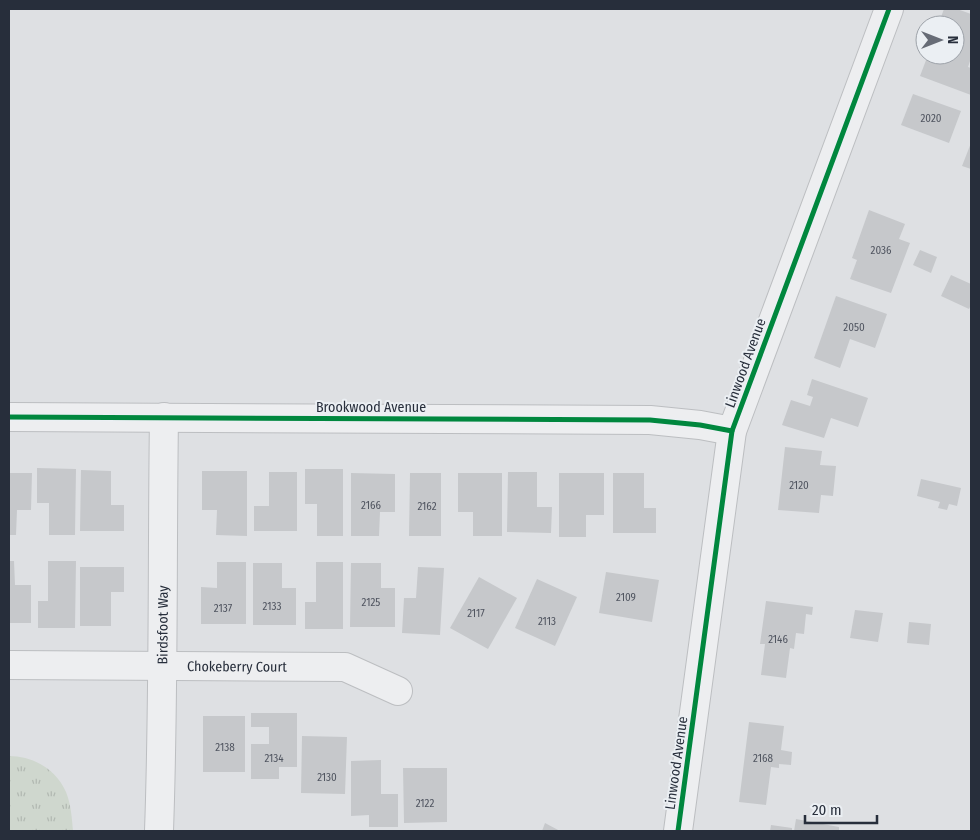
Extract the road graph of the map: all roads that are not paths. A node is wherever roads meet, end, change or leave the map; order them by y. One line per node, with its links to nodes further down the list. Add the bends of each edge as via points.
1 (889, 9): 4 (street, Linwood Avenue)
2 (9, 417): 3 (street, Brookwood Avenue)
3 (164, 417): 4 (street, Brookwood Avenue, via 650,420); 6 (street, Birdsfoot Way)
4 (732, 431): 9 (street, Linwood Avenue)
5 (9, 665): 6 (street, Chokeberry Court)
6 (163, 666): 7 (street, Chokeberry Court, via 345,667); 8 (street, Birdsfoot Way)
7 (398, 691)
8 (160, 831)
9 (678, 831)

